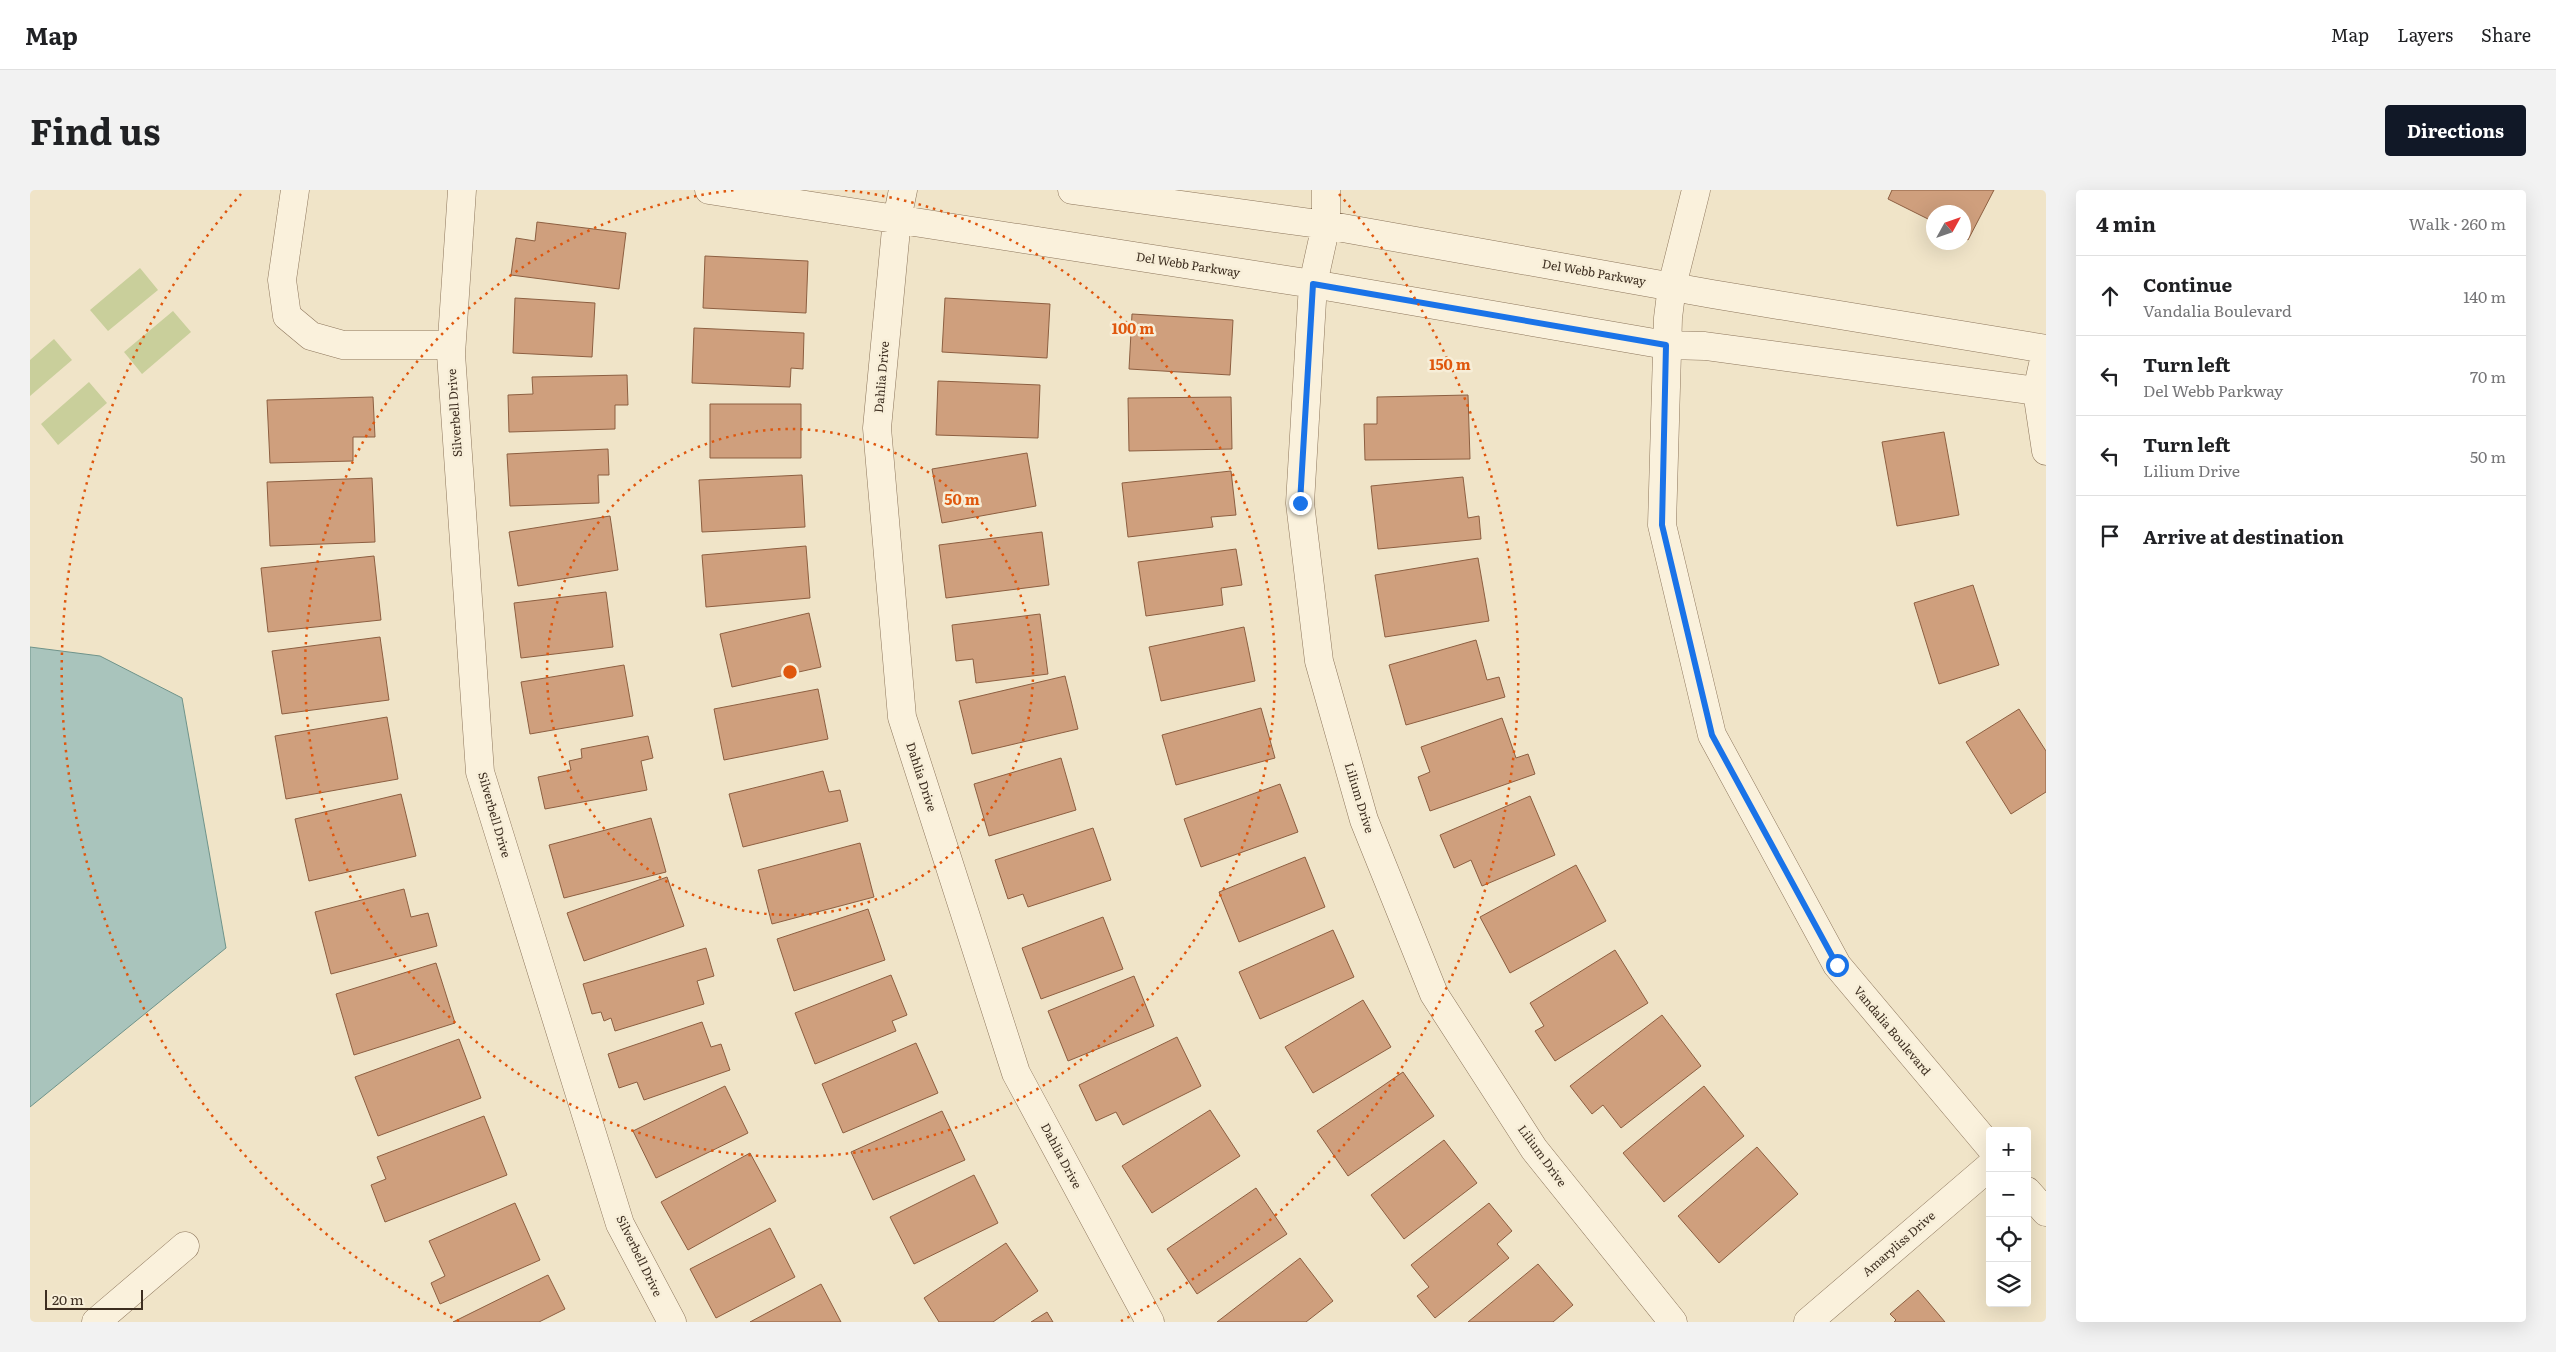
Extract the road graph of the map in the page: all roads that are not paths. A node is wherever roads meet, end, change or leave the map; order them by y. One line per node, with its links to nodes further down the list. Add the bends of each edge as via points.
1 (295, 190): 12 (street, via 282,280 287,316 311,336 343,345)
2 (462, 190): 12 (street, Silverbell Drive)
3 (709, 190): 8 (street, Del Webb Parkway)
4 (903, 190): 8 (street, Dahlia Drive)
5 (1072, 190): 9 (street, Del Webb Parkway)
6 (1326, 190): 9 (street, Lilium Drive)
7 (1696, 190): 11 (street, Vandalia Boulevard)
8 (897, 220): 10 (street, Del Webb Parkway); 24 (street, Dahlia Drive, via 877,428 902,717 1016,1073)
9 (1326, 224): 10 (street, Lilium Drive); 11 (street, Del Webb Parkway)
10 (1313, 284): 13 (street, Del Webb Parkway); 25 (street, Lilium Drive, via 1300,503 1319,661 1364,820 1434,994 1534,1149)
11 (1672, 286): 13 (street, Vandalia Boulevard); 14 (street, Del Webb Parkway)
12 (451, 345): 23 (street, Silverbell Drive, via 480,772 620,1224)
13 (1666, 345): 15 (street, Del Webb Parkway, via 1705,346); 17 (street, Vandalia Boulevard, via 1662,525 1712,735 1837,965)
14 (2046, 350): 15 (street)
15 (2037, 391): 16 (street)
16 (2046, 450)
17 (1986, 1142)
18 (1986, 1169): 26 (street, Amaryliss Drive)
19 (2031, 1195): 20 (street)
20 (2046, 1212)
21 (185, 1246): 22 (street)
22 (96, 1322)
23 (672, 1322)
24 (1150, 1322)
25 (1673, 1322)
26 (1808, 1322)

